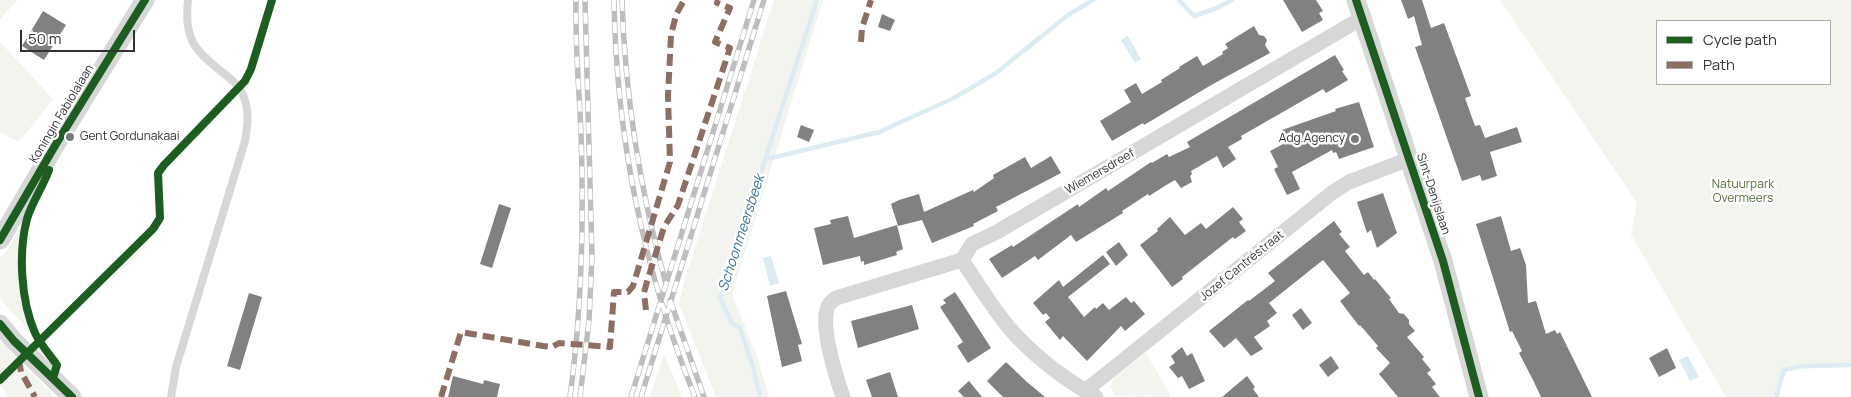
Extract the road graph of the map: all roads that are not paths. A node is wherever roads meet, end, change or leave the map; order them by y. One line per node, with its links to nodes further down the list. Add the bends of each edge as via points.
1 (145, 0): 5 (street, Koningin Fabiolalaan)
2 (188, 0): 10 (lane, via 186,25 191,40 198,51 241,91 248,122 246,141 176,367)
3 (1359, 9): 4 (street, Sint-Denijslaan); 6 (street, Wiemersdreef, via 997,232 972,244)
4 (1409, 159): 8 (street, Jozef Cantréstraat, via 1349,182 1333,192); 12 (street, Sint-Denijslaan, via 1443,261)
5 (0, 240)
6 (962, 260): 8 (street, via 1010,329 1032,352); 11 (street, via 830,302 826,324)
7 (0, 324): 9 (street)
8 (1091, 394)
9 (72, 397)
10 (171, 397)
11 (843, 397)
12 (1479, 397)

